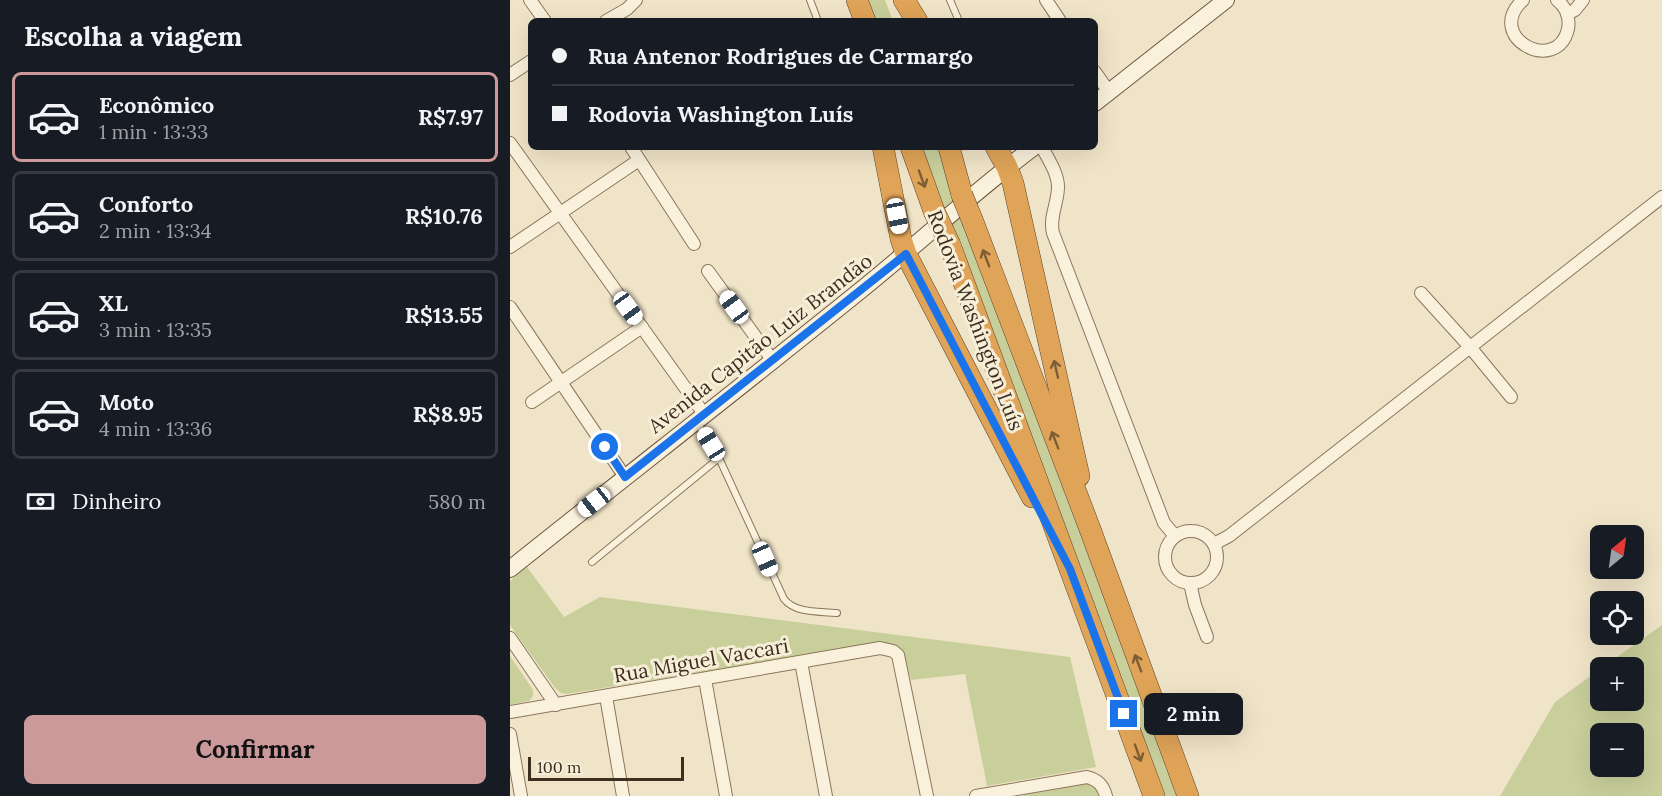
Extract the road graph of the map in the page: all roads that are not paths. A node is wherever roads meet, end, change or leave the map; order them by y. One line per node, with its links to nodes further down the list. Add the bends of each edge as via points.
1 (530, 0): 14 (street)
2 (636, 0): 15 (street)
3 (810, 0): 16 (lane)
4 (855, 0): 17 (highway); 18 (highway)
5 (893, 0): 19 (highway)
6 (904, 0): 20 (highway)
7 (950, 0): 21 (lane)
8 (1046, 0): 22 (street)
9 (1226, 0): 26 (main road)
10 (1523, 0): 13 (street, via 1514,11 1512,24 1516,37 1532,50 1558,45 1566,34)
11 (1557, 0): 13 (street)
12 (1582, 0): 13 (street)
13 (1567, 14)
14 (542, 18)
15 (611, 18)
16 (817, 18)
17 (858, 18)
18 (864, 18)
19 (901, 18)
20 (915, 18)
21 (958, 18)
22 (1058, 18)
23 (528, 63): 24 (street)
24 (510, 75)
25 (1098, 76): 26 (street)
26 (1109, 92): 27 (main road)
27 (1098, 100)
28 (510, 143): 39 (street)
29 (633, 150): 36 (street)
30 (885, 150): 42 (highway)
31 (911, 150): 60 (highway, Rodovia Washington Luís, one-way to 60, bridge)
32 (950, 150): 55 (highway, Rodovia Washington Luís, one-way to 32, bridge, via 962,195)
33 (998, 150): 37 (highway)
34 (1030, 150): 37 (main road, Avenida Capitão Luiz Brandão)
35 (1043, 150): 56 (street, via 1058,187 1053,233 1164,523)
36 (639, 160): 39 (street); 40 (street)
37 (1007, 167): 42 (main road, Avenida Capitão Luiz Brandão); 55 (highway, one-way to 37)
38 (1662, 197): 47 (street)
39 (560, 213): 41 (street); 46 (street)
40 (694, 244)
41 (510, 247)
42 (906, 254): 48 (main road, Avenida Capitão Luiz Brandão); 60 (highway)
43 (708, 271): 48 (street)
44 (1421, 293): 47 (street)
45 (510, 307): 49 (street)
46 (642, 327): 49 (street); 52 (street)
47 (1470, 347): 50 (street); 57 (street)
48 (773, 361): 52 (main road, Avenida Capitão Luiz Brandão)
49 (562, 382): 51 (street); 54 (street)
50 (1511, 398)
51 (532, 402)
52 (700, 418): 53 (lane); 54 (main road, Avenida Capitão Luiz Brandão)
53 (719, 458): 58 (lane); 62 (lane, via 783,600 797,609)
54 (625, 477): 59 (main road, Avenida Capitão Luiz Brandão)
55 (1090, 529): 80 (highway, Rodovia Washington Luís, one-way to 55)
56 (1175, 536): 57 (street, via 1193,531 1205,534); 61 (street, via 1167,546 1166,564 1177,579)
57 (1214, 544): 61 (street, via 1218,556 1215,568 1202,581)
58 (592, 562)
59 (510, 568)
60 (1070, 569): 79 (highway, Rodovia Washington Luís, one-way to 79)
61 (1190, 583): 63 (street)
62 (837, 613)
63 (1207, 637)
64 (510, 638): 68 (street)
65 (801, 662): 66 (street, Rua Miguel Vaccari); 76 (street); 77 (street, Rua Miguel Vaccari, via 880,648 898,655)
66 (705, 679): 67 (street, Rua Miguel Vaccari); 75 (street)
67 (606, 696): 68 (street, Rua Miguel Vaccari); 74 (street)
68 (556, 705): 69 (street, Rua Miguel Vaccari)
69 (510, 712)
70 (510, 734): 73 (street)
71 (1016, 793): 72 (street, via 1087,777 1095,780); 78 (street)
72 (1105, 793)
73 (521, 796)
74 (623, 796)
75 (726, 796)
76 (826, 796)
77 (927, 796)
78 (976, 796)
79 (1154, 796)
80 (1188, 796)

